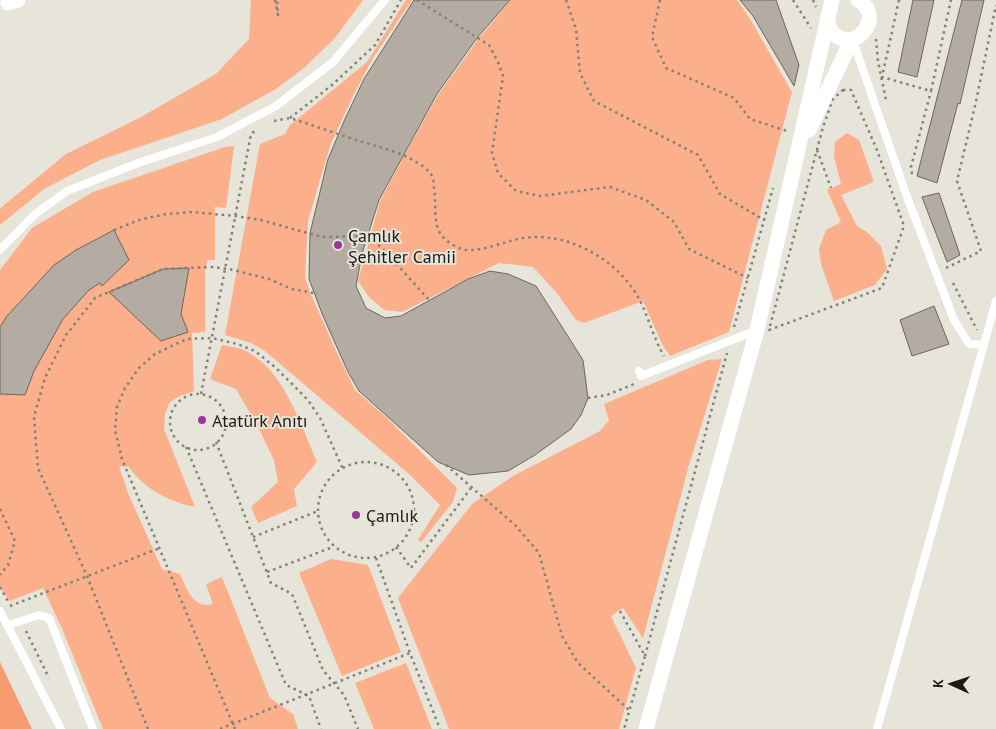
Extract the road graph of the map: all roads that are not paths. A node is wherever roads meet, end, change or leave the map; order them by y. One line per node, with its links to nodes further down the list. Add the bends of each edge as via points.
1 (9, 0): 2 (street, via 8,3)
2 (18, 0)
3 (385, 0): 11 (lane, via 333,62 276,106 217,137 67,191 34,215)
4 (839, 0): 7 (street, via 831,6)
5 (858, 0): 8 (street, via 865,6)
6 (869, 0): 8 (street)
7 (825, 5): 9 (street, via 829,27 838,37); 10 (street)
8 (869, 19): 9 (street, via 864,32)
9 (852, 39): 10 (street); 14 (lane, via 954,320 969,344)
10 (800, 145): 13 (street)
11 (0, 250)
12 (996, 301): 14 (lane)
13 (757, 330): 15 (lane, via 641,376); 20 (street)
14 (984, 344): 21 (lane)
15 (639, 371)
16 (0, 610): 17 (lane)
17 (9, 625): 18 (lane); 19 (lane, via 39,615 49,618)
18 (61, 729)
19 (94, 729)
20 (646, 729)
21 (877, 729)

